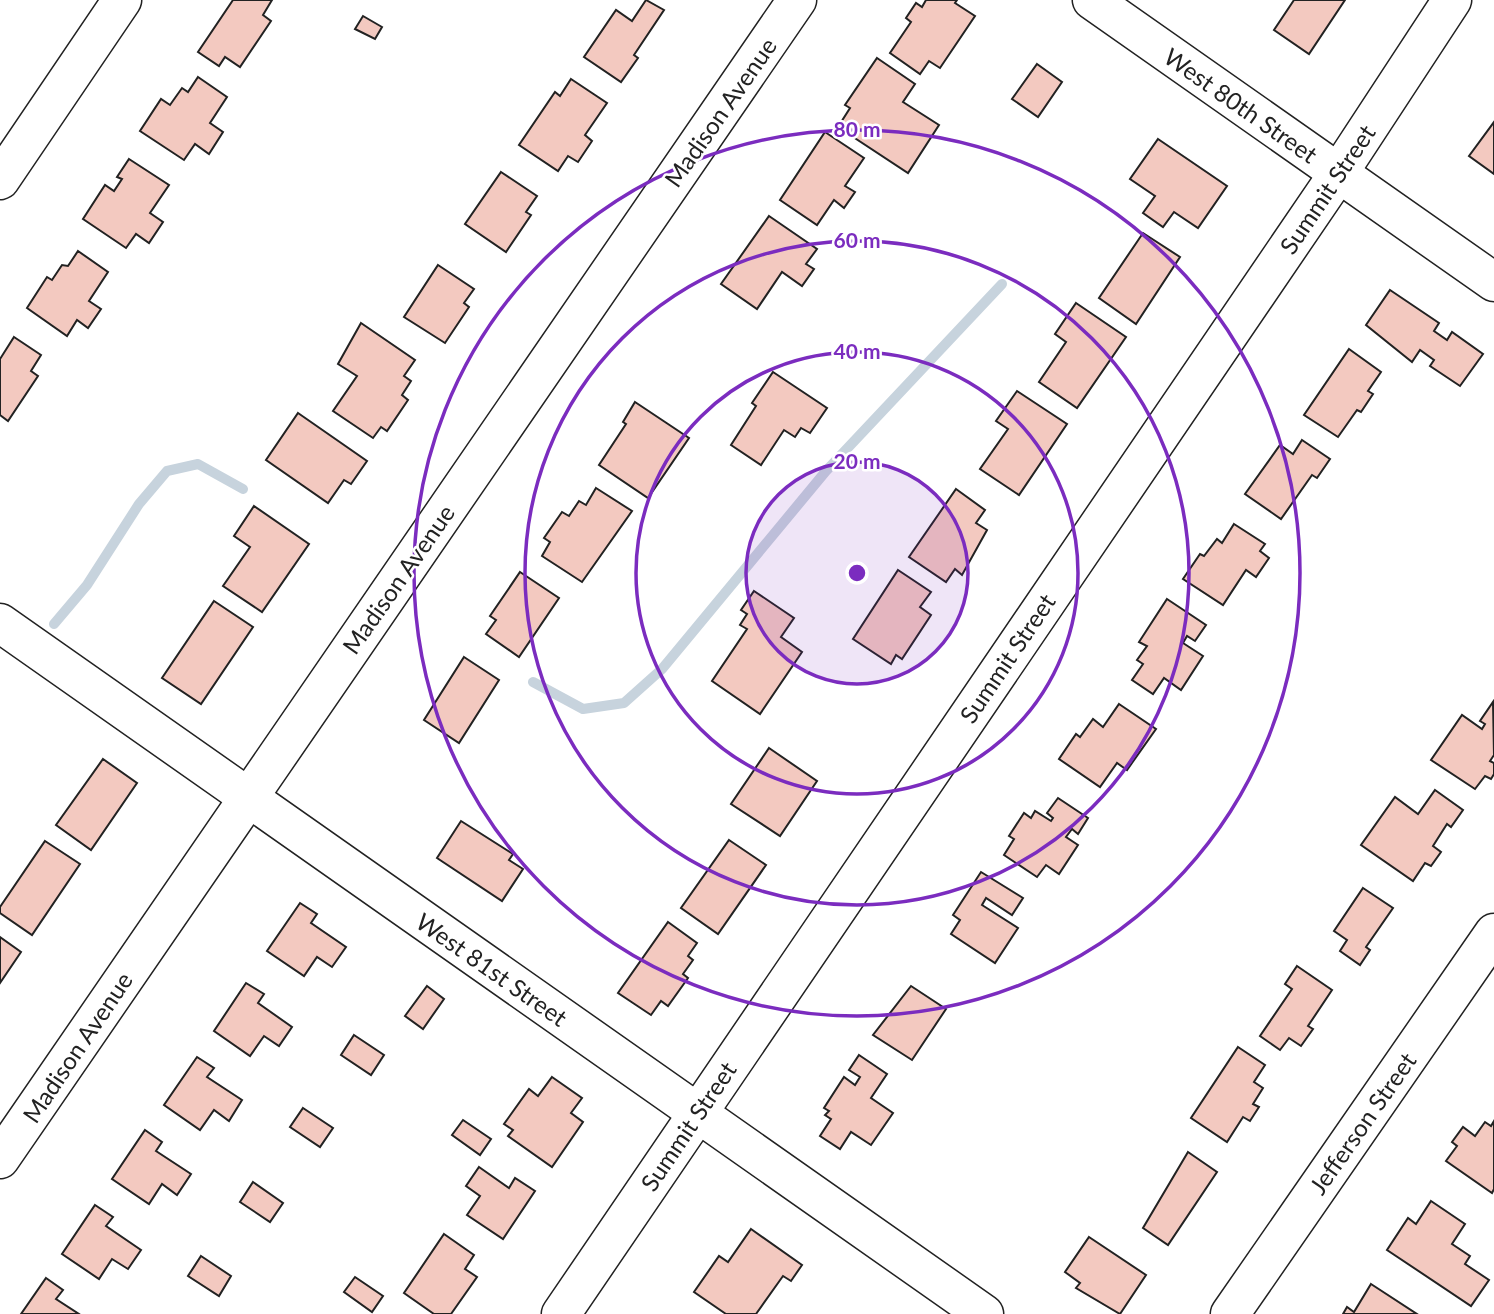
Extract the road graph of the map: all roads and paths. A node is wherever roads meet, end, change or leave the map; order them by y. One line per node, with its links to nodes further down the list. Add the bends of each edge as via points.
1 (122, 0): 6 (street)
2 (797, 0): 9 (street, Madison Avenue)
3 (1092, 0): 5 (street, West 80th Street)
4 (1452, 0): 5 (street, Summit Street)
5 (1338, 174): 7 (street, West 80th Street); 11 (street, Summit Street)
6 (0, 180)
7 (1494, 282)
8 (0, 623): 9 (street, West 81st Street)
9 (247, 797): 11 (street, West 81st Street); 12 (street, Madison Avenue)
10 (1494, 933): 15 (street, Jefferson Street)
11 (697, 1113): 13 (street, Summit Street); 14 (street, West 81st Street)
12 (0, 1159)
13 (561, 1314)
14 (984, 1314)
15 (1230, 1314)

